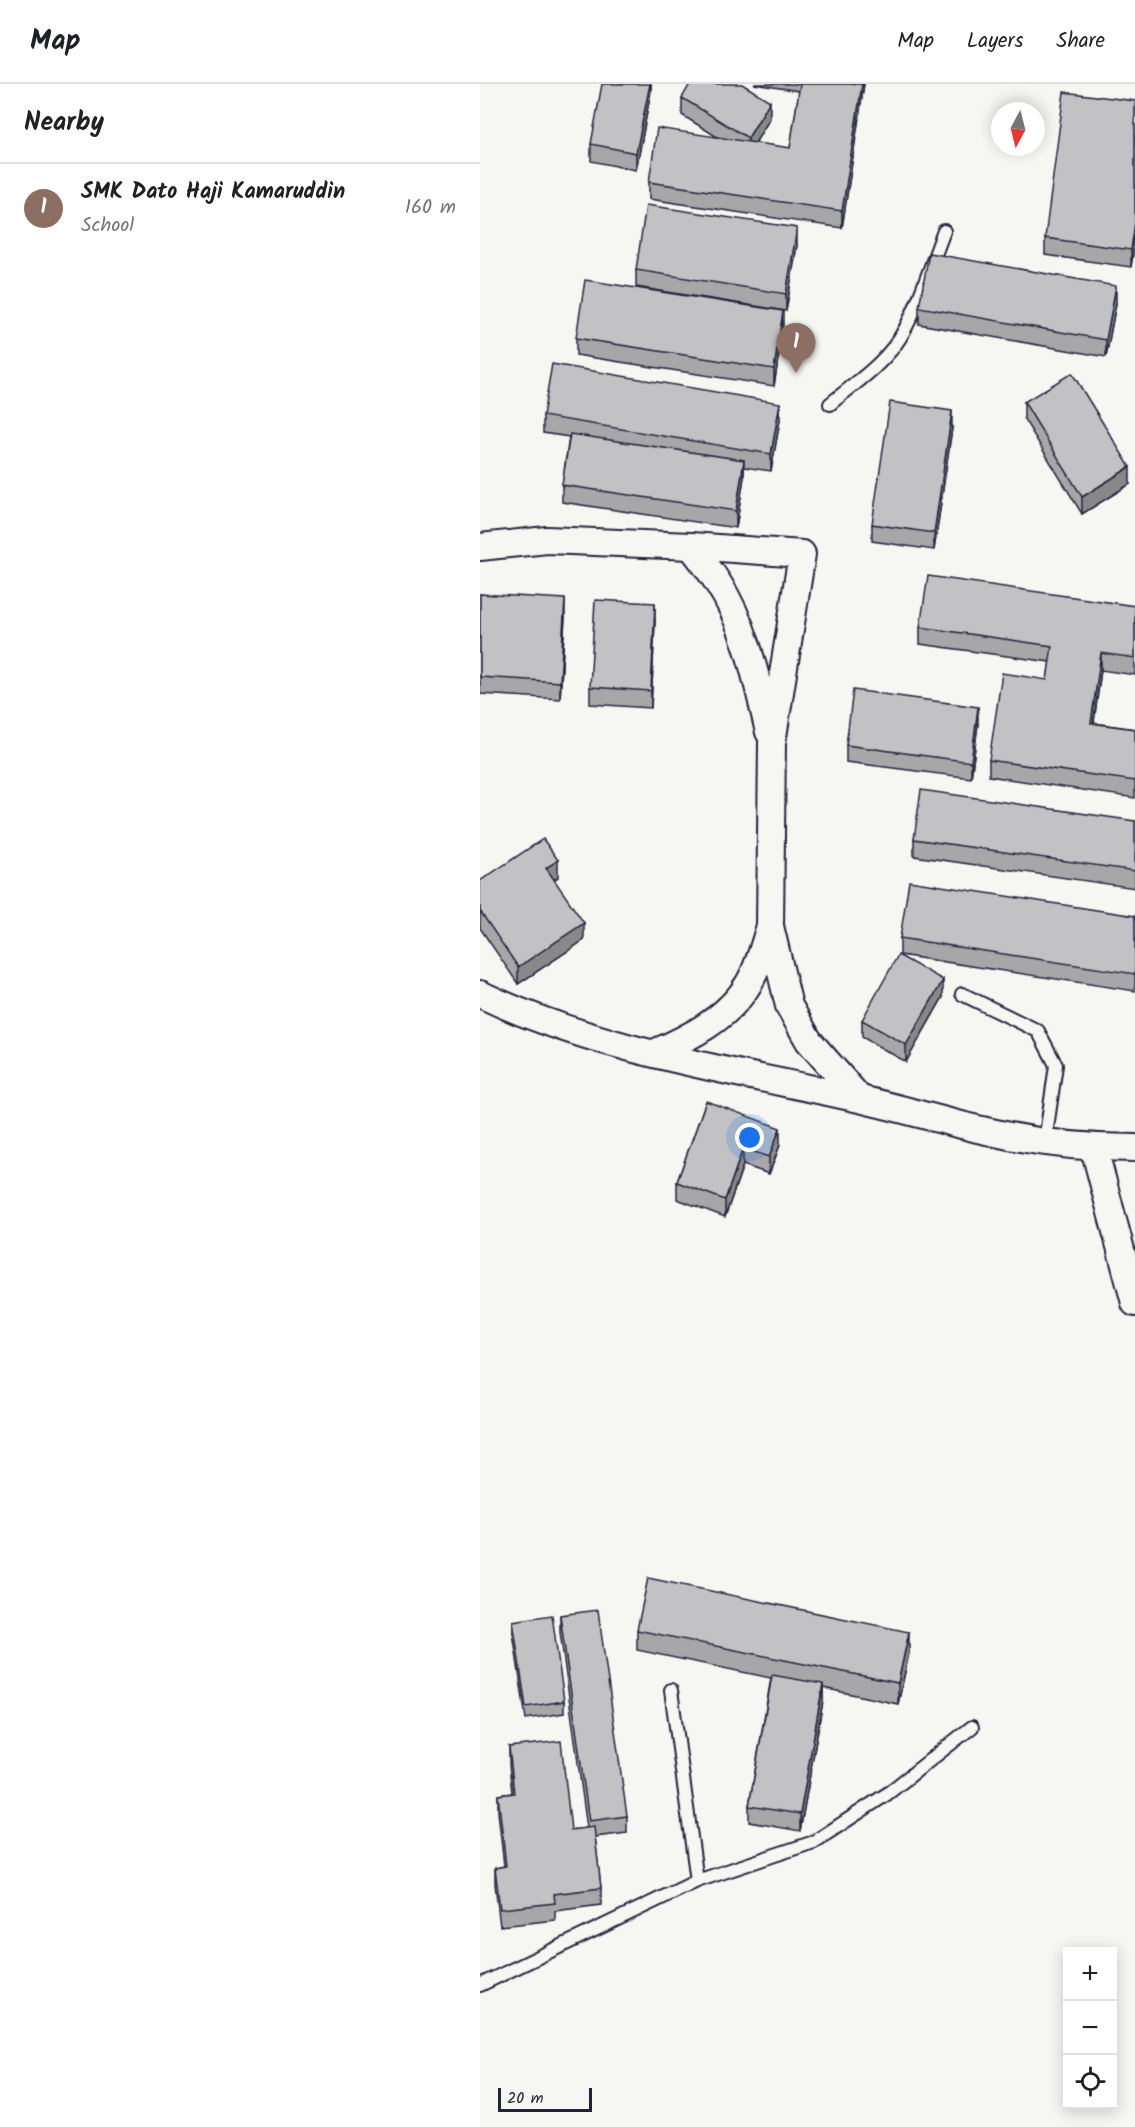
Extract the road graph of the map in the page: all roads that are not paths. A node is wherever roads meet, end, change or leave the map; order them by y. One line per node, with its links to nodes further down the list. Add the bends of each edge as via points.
1 (944, 231): 2 (lane, via 897,344 877,366)
2 (830, 404)
3 (691, 546): 4 (street, via 547,540); 5 (street, via 719,584 739,625); 5 (street, via 802,554)
4 (480, 548)
5 (772, 743): 6 (street)
6 (770, 927): 9 (street, via 749,983 730,1007 690,1038); 10 (street, via 789,1006 809,1041)
7 (480, 994): 9 (street, via 519,1012)
8 (962, 994): 11 (lane, via 1038,1031 1056,1065)
9 (654, 1053): 10 (street)
10 (859, 1098): 11 (street, via 993,1133)
11 (1046, 1142): 12 (street)
12 (1094, 1148): 13 (street); 14 (street)
13 (1135, 1148)
14 (1135, 1303)
15 (671, 1690): 17 (lane)
16 (972, 1727): 17 (lane, via 887,1794 814,1842)
17 (697, 1881): 18 (lane)
18 (480, 1985)

